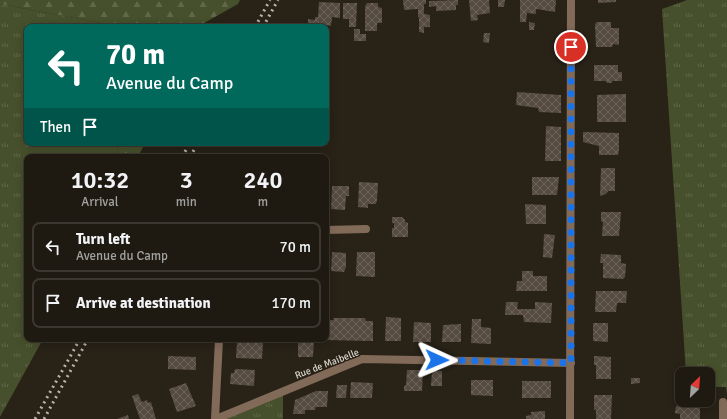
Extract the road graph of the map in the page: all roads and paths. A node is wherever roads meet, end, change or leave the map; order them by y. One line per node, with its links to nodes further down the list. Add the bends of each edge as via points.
1 (571, 0): 5 (street)
2 (329, 230): 3 (street)
3 (366, 230)
4 (219, 342): 7 (street)
5 (571, 363): 7 (street, Rue de Maibelle, via 362,359); 8 (street)
6 (723, 402): 9 (street)
7 (216, 419)
8 (570, 419)
9 (723, 419)

